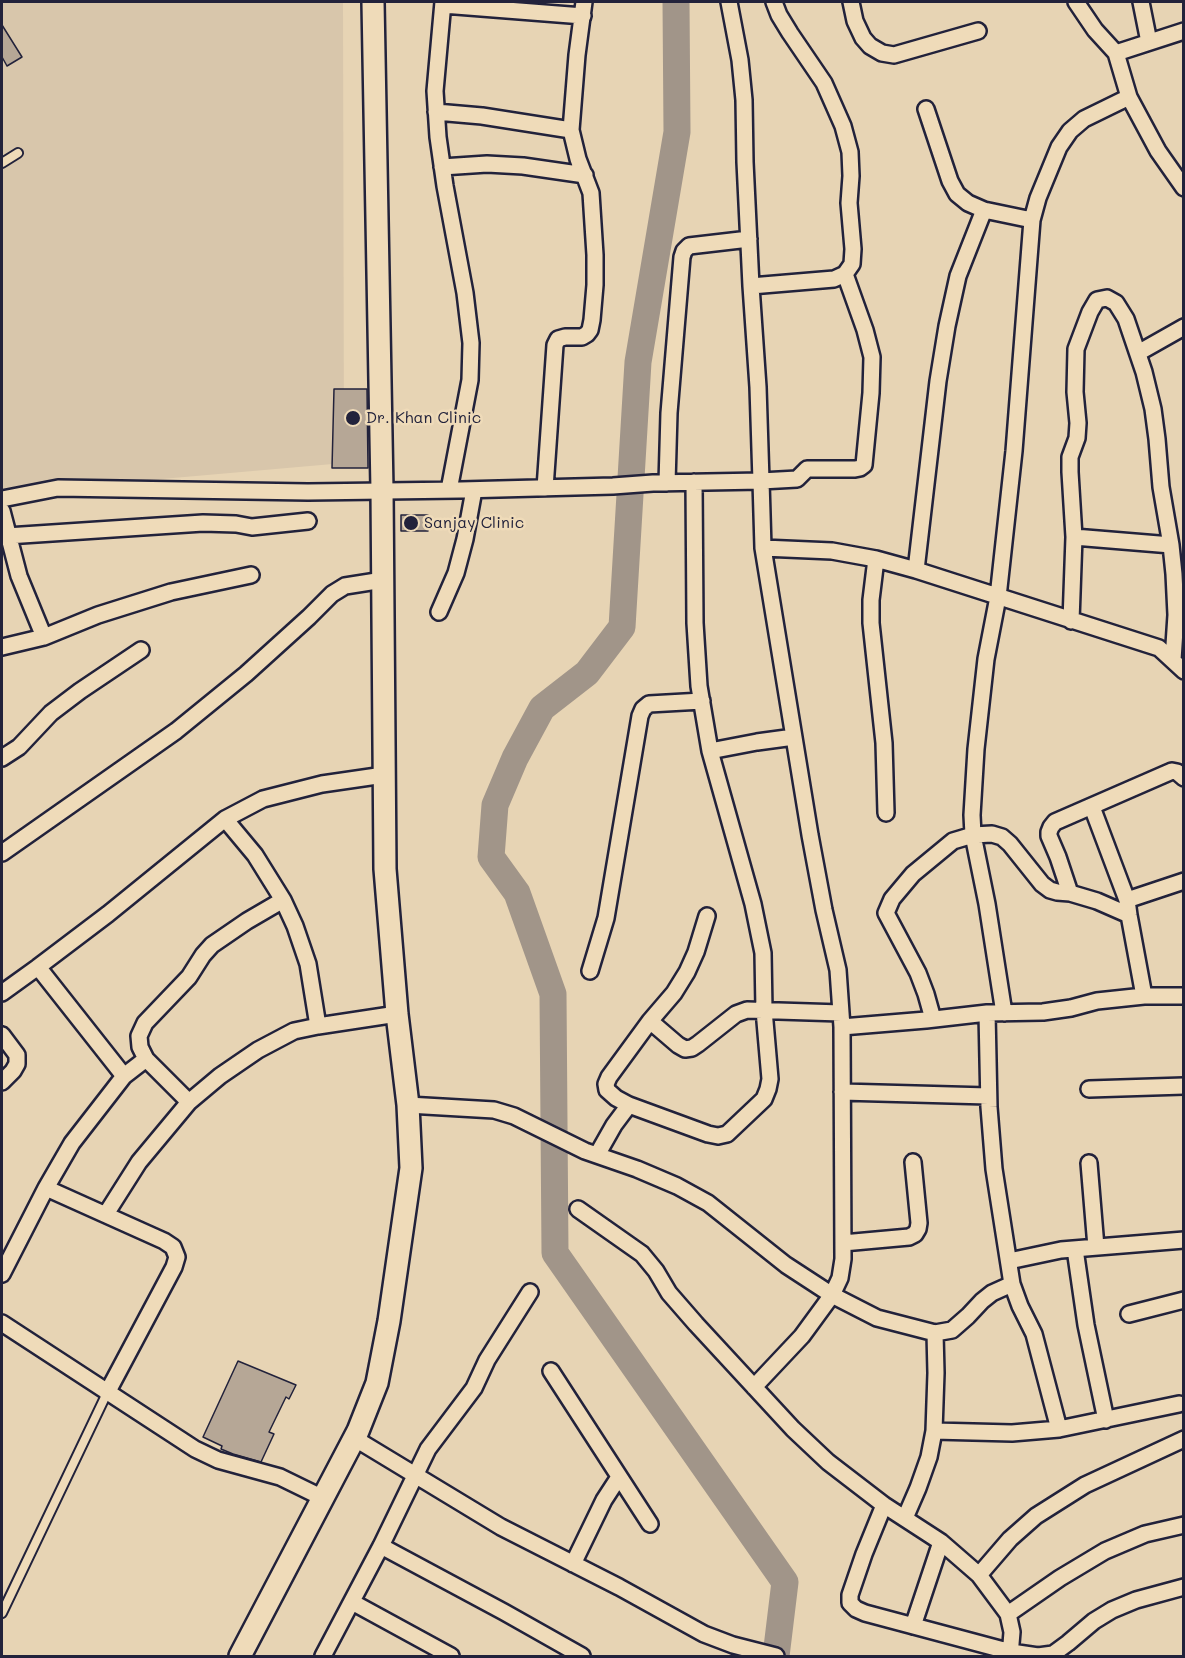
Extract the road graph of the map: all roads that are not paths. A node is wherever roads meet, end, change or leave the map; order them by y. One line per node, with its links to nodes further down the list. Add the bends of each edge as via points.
1 (373, 2): 33 (street)
2 (729, 2): 24 (street, via 744,100)
3 (774, 2): 25 (street, via 824,83 850,152 853,249 852,264)
4 (850, 2): 9 (street, via 863,38 882,53 894,55)
5 (1076, 2): 12 (street)
6 (1142, 2): 11 (street)
7 (443, 3): 8 (street); 15 (street)
8 (584, 9): 16 (street)
9 (978, 31)
10 (1184, 31): 11 (street)
11 (1149, 42): 12 (street)
12 (1116, 53): 13 (street)
13 (1129, 97): 21 (street, via 1158,151); 23 (street, via 1084,119 1070,131 1059,147)
14 (927, 109): 22 (street, via 953,188 968,203)
15 (436, 112): 16 (street); 19 (street)
16 (571, 130): 20 (street)
17 (18, 153): 18 (lane)
18 (2, 163)
19 (442, 167): 20 (street, via 488,164); 34 (street, via 471,342 470,380)
20 (585, 175): 32 (street, via 591,193 594,255 592,320 587,334 558,339 555,345)
21 (1184, 188)
22 (984, 210): 23 (street); 44 (street, via 958,276 946,326)
23 (1032, 220): 47 (street)
24 (749, 239): 26 (street); 31 (street, via 689,246 684,250)
25 (845, 274): 26 (street, via 834,279); 29 (street, via 872,357 864,465 855,469 807,469 797,479)
26 (751, 286): 29 (street)
27 (1184, 327): 28 (street)
28 (1138, 353): 40 (street, via 1116,303 1107,298 1097,300 1076,349 1078,423 1070,457); 41 (street, via 1153,409)
29 (761, 481): 30 (street); 42 (street)
30 (694, 482): 31 (street); 54 (street, via 695,623)
31 (660, 483): 32 (street)
32 (544, 488): 35 (street)
33 (382, 490): 34 (street); 36 (street, via 58,488); 46 (street)
34 (449, 490): 35 (street)
35 (474, 490): 48 (street, via 456,573)
36 (2, 499)
37 (2, 512): 39 (street)
38 (308, 521): 39 (street, via 252,527 203,523)
39 (7, 536): 50 (street)
40 (1074, 537): 41 (street); 49 (street)
41 (1171, 545): 53 (street)
42 (763, 548): 43 (street, via 832,551); 55 (street)
43 (876, 559): 44 (street); 61 (street, via 871,623 884,743)
44 (916, 570): 47 (street)
45 (251, 575): 50 (street, via 171,592)
46 (383, 580): 58 (street); 64 (street, via 345,586 332,594 246,674 176,731)
47 (998, 597): 49 (street); 63 (street, via 976,749)
48 (439, 612)
49 (1071, 621): 53 (street, via 1159,648)
50 (44, 636): 51 (street)
51 (2, 647)
52 (141, 650): 57 (street, via 51,713 19,747)
53 (1178, 666)
54 (702, 701): 56 (street); 71 (street, via 650,704 643,708 606,918)
55 (794, 738): 56 (street); 80 (street, via 838,970)
56 (710, 751): 75 (street, via 755,914 763,953)
57 (2, 758)
58 (384, 775): 62 (street, via 322,784 263,799); 78 (street, via 385,869)
59 (1184, 778): 60 (street, via 1172,771)
60 (1092, 807): 66 (street, via 1055,822 1048,832); 68 (street)
61 (886, 813)
62 (225, 819): 67 (street, via 255,855); 70 (street)
63 (973, 835): 66 (street, via 1002,837 1042,884 1050,890); 76 (street); 79 (street, via 953,841 913,874 892,899 886,913 918,973)
64 (2, 853)
65 (1184, 881): 68 (street)
66 (1070, 893): 68 (street)
67 (283, 900): 82 (street, via 308,964); 84 (street, via 212,945 203,955 189,977 145,1023 139,1036)
68 (1128, 908): 73 (street)
69 (707, 916): 81 (street, via 687,972)
70 (38, 967): 72 (street); 85 (street)
71 (590, 971)
72 (2, 993)
73 (1144, 996): 74 (street); 76 (street, via 1097,1000 1042,1012)
74 (1184, 996)
75 (764, 1010): 80 (street); 81 (street, via 736,1014 698,1044 685,1049); 93 (street, via 768,1089 764,1099 727,1134 708,1134)
76 (1004, 1012): 77 (street)
77 (987, 1013): 79 (street); 90 (street)
78 (397, 1014): 82 (street); 92 (street)
79 (933, 1019): 80 (street)
80 (841, 1020): 89 (street)
81 (650, 1021): 93 (street, via 606,1084 607,1090)
82 (318, 1026): 91 (street, via 294,1031 258,1050)
83 (2, 1035): 86 (street, via 16,1055 17,1064)
84 (146, 1059): 85 (street); 91 (street)
85 (124, 1076): 97 (street, via 72,1143)
86 (2, 1082)
87 (1184, 1086): 88 (street)
88 (1089, 1089)
89 (842, 1092): 90 (street); 101 (street)
90 (988, 1096): 104 (street, via 994,1169)
91 (189, 1102): 99 (street, via 139,1162)
92 (408, 1105): 94 (street, via 494,1110); 120 (street, via 411,1168 389,1321 377,1383)
93 (629, 1106): 94 (street)
94 (591, 1153): 108 (street, via 677,1186 708,1203 786,1265)
95 (913, 1162): 101 (street, via 919,1223 915,1234)
96 (1089, 1163): 102 (street)
97 (46, 1188): 99 (street); 105 (street)
98 (578, 1209): 114 (street, via 642,1254 669,1293)
99 (106, 1215): 115 (street, via 164,1240 177,1257)
100 (1184, 1240): 102 (street)
101 (843, 1243): 108 (street, via 840,1278)
102 (1096, 1247): 103 (street)
103 (1075, 1249): 104 (street); 117 (street)
104 (1009, 1261): 106 (street)
105 (2, 1274)
106 (1012, 1284): 112 (street, via 992,1293 952,1330); 118 (street, via 1034,1334)
107 (530, 1292): 122 (street, via 474,1388 428,1449)
108 (832, 1295): 112 (street, via 877,1318); 114 (street, via 802,1336)
109 (1184, 1300): 110 (street)
110 (1129, 1314)
111 (2, 1323): 115 (street)
112 (935, 1333): 119 (street)
113 (551, 1371): 123 (street)
114 (754, 1387): 125 (street, via 828,1462)
115 (107, 1393): 124 (street, via 195,1449 218,1460 280,1477); 135 (lane)
116 (1179, 1404): 117 (street)
117 (1106, 1420): 118 (street)
118 (1059, 1429): 119 (street)
119 (934, 1431): 126 (street, via 929,1457)
120 (354, 1438): 122 (street); 124 (street)
121 (1184, 1439): 132 (street, via 1084,1485 1036,1516)
122 (415, 1474): 130 (street); 131 (street, via 501,1527)
123 (619, 1477): 127 (street); 131 (street)
124 (323, 1498): 139 (street)
125 (884, 1505): 126 (street); 137 (street, via 850,1603 865,1613)
126 (905, 1518): 129 (street)
127 (650, 1524)
128 (1184, 1525): 136 (street, via 1146,1534 1105,1551)
129 (941, 1542): 132 (street); 137 (street)
130 (381, 1545): 134 (street); 142 (street)
131 (573, 1564): 143 (street, via 704,1634)
132 (979, 1575): 136 (street)
133 (1184, 1587): 138 (street, via 1112,1610 1053,1654)
134 (352, 1602): 140 (street); 141 (street)
135 (2, 1613)
136 (1008, 1614): 138 (street)
137 (913, 1626): 138 (street)
138 (1011, 1654)
139 (240, 1656)
140 (323, 1656)
141 (451, 1656)
142 (582, 1656)
143 (776, 1656)

